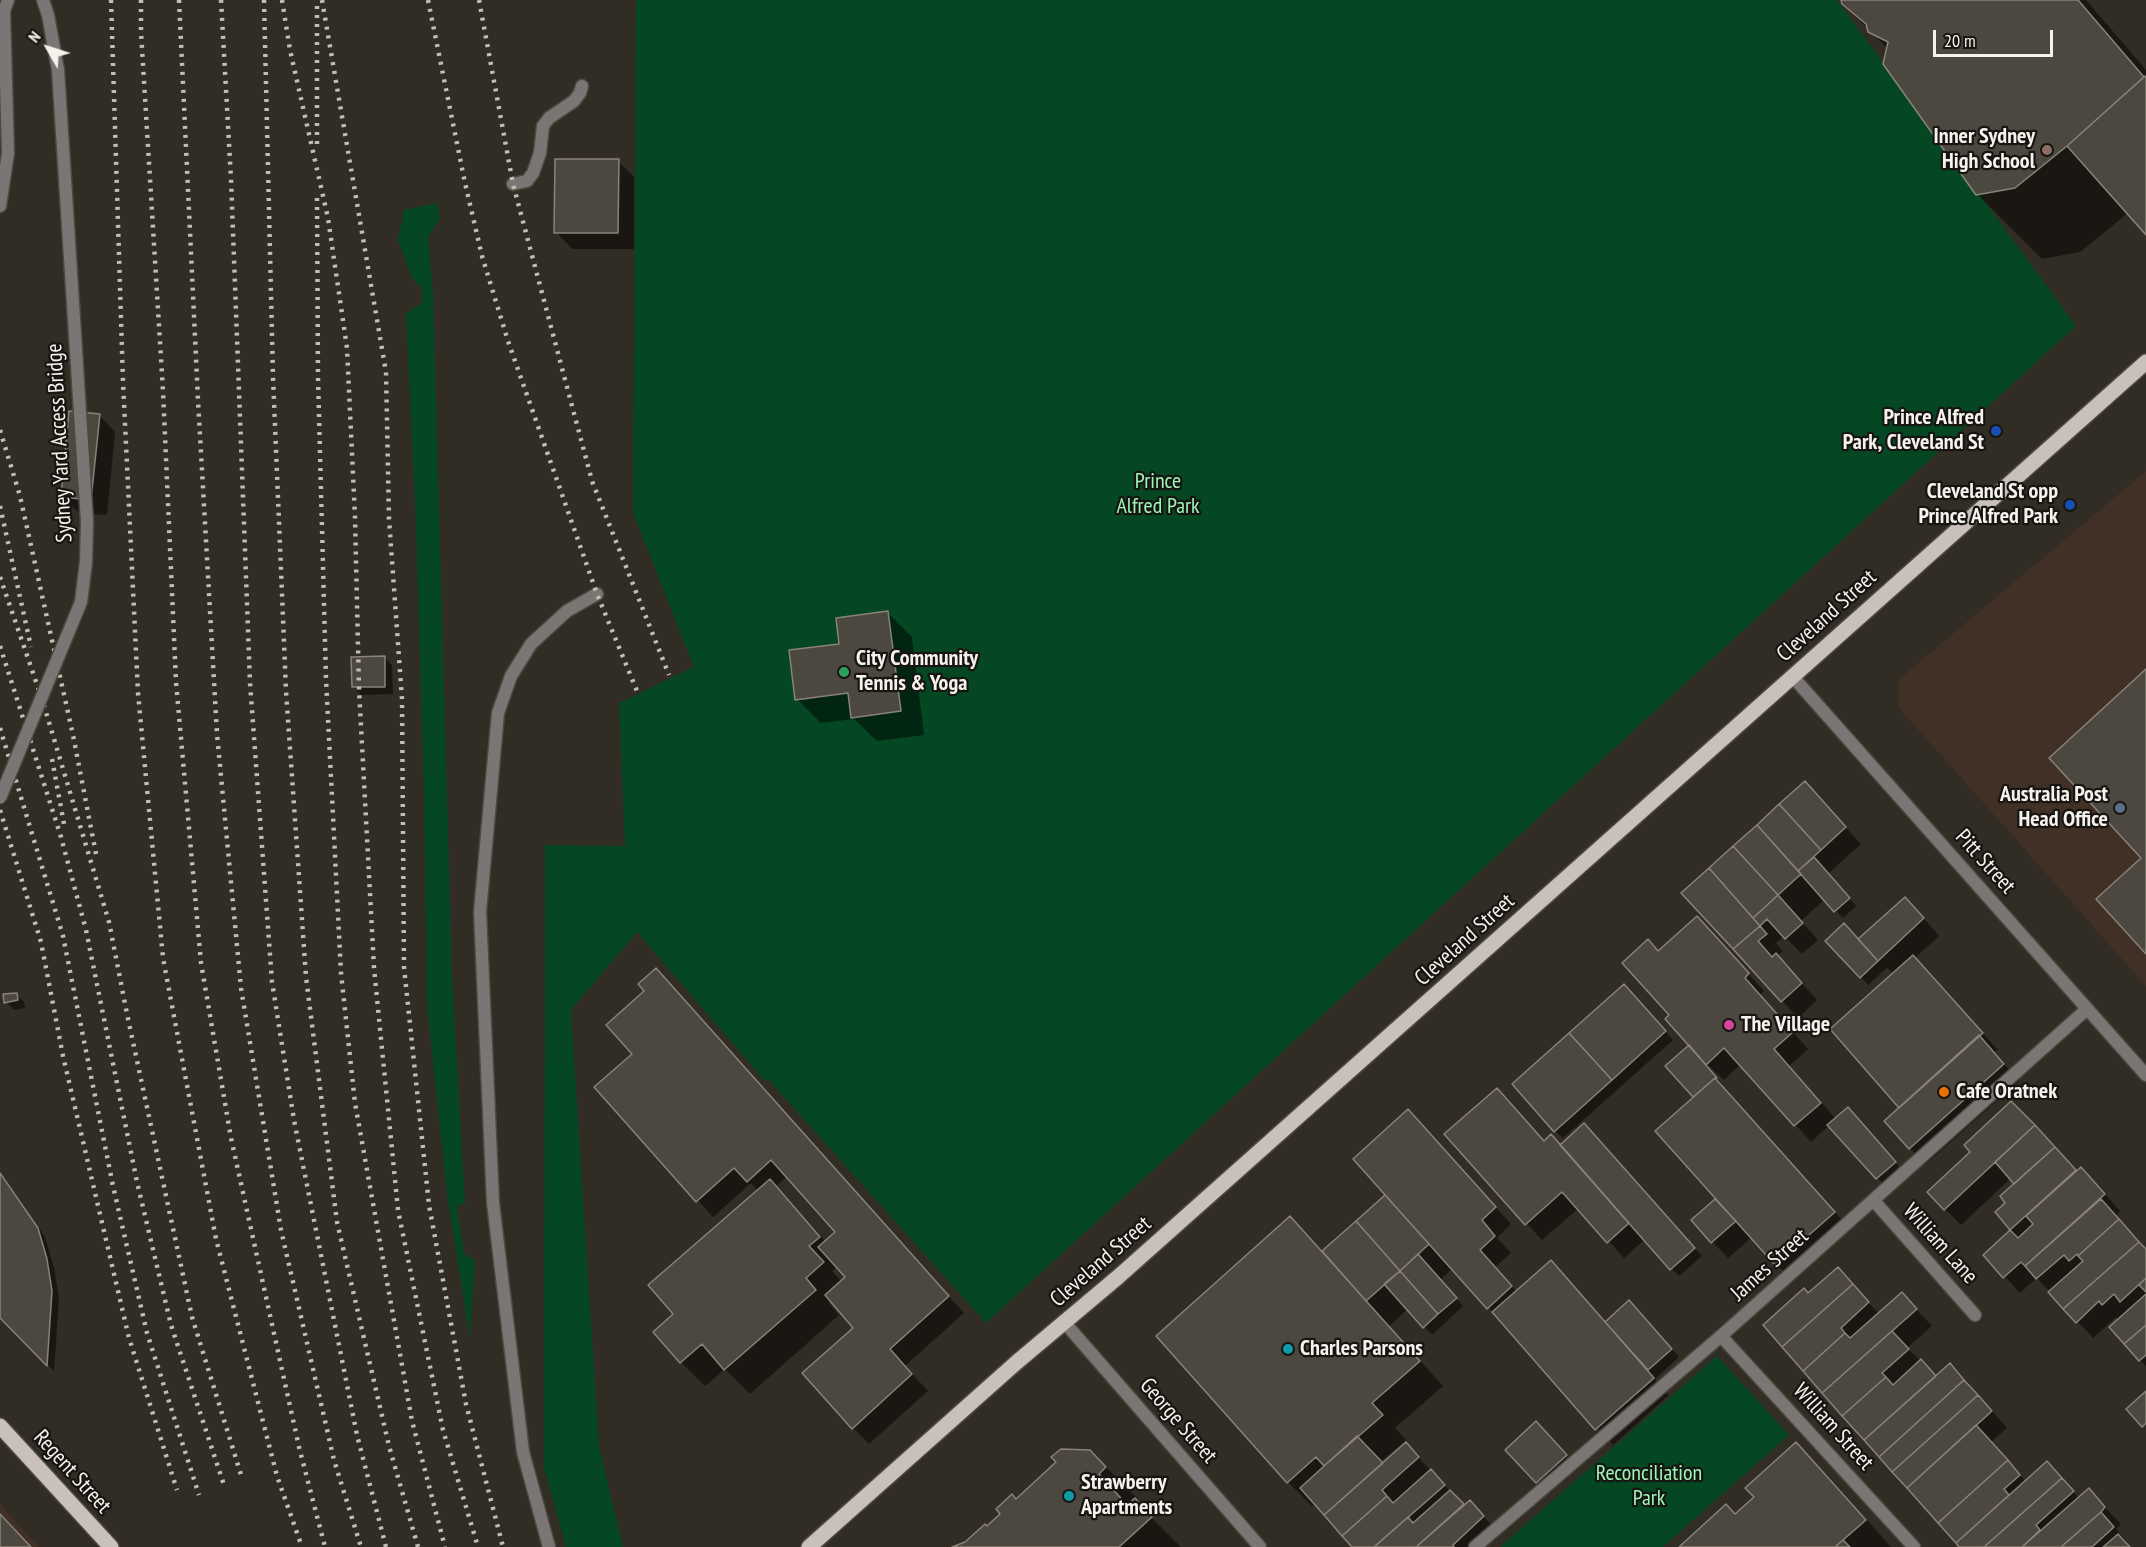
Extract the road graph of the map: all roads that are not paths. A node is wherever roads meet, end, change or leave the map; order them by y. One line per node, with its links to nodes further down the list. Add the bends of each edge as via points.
1 (8, 0): 5 (street, via 4,21 8,153)
2 (43, 0): 9 (street, Sydney Yard Access Bridge, bridge, via 58,70 87,522 86,562 81,602)
3 (582, 86): 4 (street, via 574,101 543,126 533,173 527,181)
4 (513, 184)
5 (0, 206)
6 (2146, 362): 8 (main road, Cleveland Street)
7 (597, 594): 19 (street, via 567,611 531,644 511,676 498,713 480,912 493,1203 523,1452)
8 (1793, 677): 10 (street, Pitt Street); 14 (main road, Cleveland Street)
9 (0, 798)
10 (2087, 1009): 11 (street, Pitt Street); 12 (street, James Street)
11 (2146, 1075)
12 (1874, 1201): 13 (street, William Lane); 15 (street, James Street)
13 (1975, 1315)
14 (1065, 1323): 17 (main road, Cleveland Street); 20 (street, George Street)
15 (1721, 1336): 21 (street, James Street); 22 (street, William Street)
16 (0, 1426): 18 (main road, Regent Street)
17 (816, 1545)
18 (111, 1547)
19 (549, 1547)
20 (1260, 1547)
21 (1475, 1547)
22 (1914, 1547)

